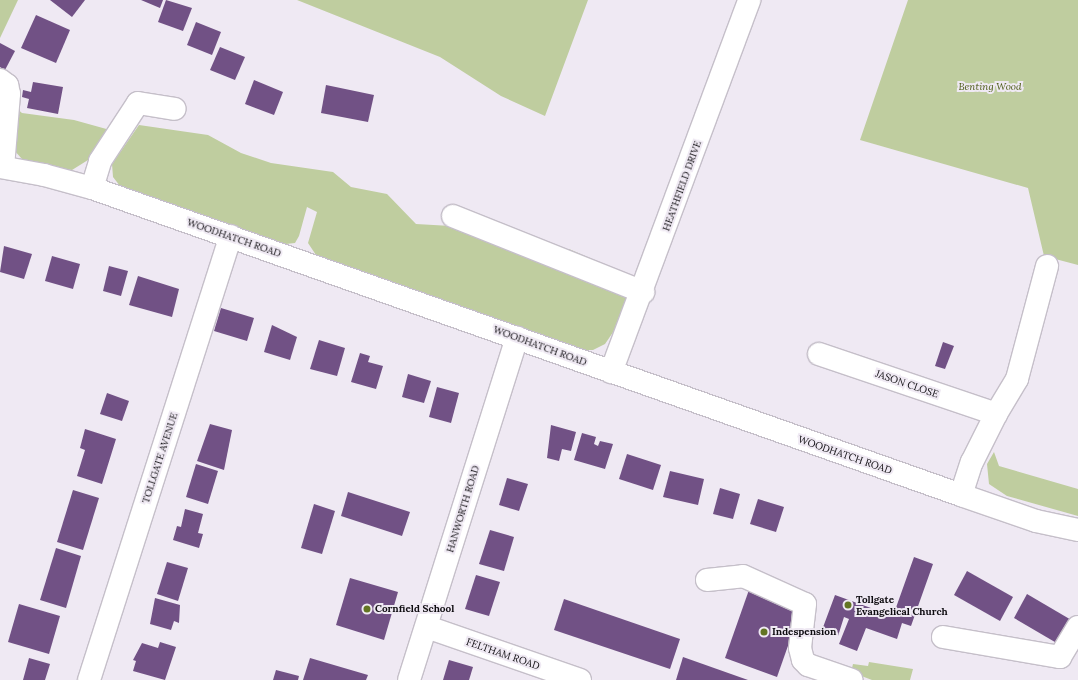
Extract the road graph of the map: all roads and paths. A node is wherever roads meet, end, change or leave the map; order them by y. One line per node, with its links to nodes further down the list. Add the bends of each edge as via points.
1 (749, 0): 9 (street, HEATHFIELD DRIVE)
2 (0, 80): 4 (street, via 7,85 9,94)
3 (175, 110): 5 (street, via 138,103 100,161)
4 (1, 167): 5 (street, WOODHATCH ROAD)
5 (92, 188): 7 (street, WOODHATCH ROAD)
6 (453, 216): 9 (street)
7 (231, 236): 10 (street, WOODHATCH ROAD); 21 (street, TOLLGATE AVENUE)
8 (1046, 266): 13 (street, via 1017,379)
9 (643, 292): 12 (street, HEATHFIELD DRIVE)
10 (517, 338): 12 (street, WOODHATCH ROAD); 17 (street, HANWORTH ROAD)
11 (819, 354): 13 (street, JASON CLOSE)
12 (612, 372): 14 (street, WOODHATCH ROAD)
13 (996, 414): 14 (street, via 972,462)
14 (961, 495): 15 (street, WOODHATCH ROAD, via 1036,521)
15 (1078, 530)
16 (707, 580): 24 (street, via 743,576 805,604 800,648 803,660 808,665)
17 (427, 627): 20 (street, FELTHAM ROAD); 22 (street, HANWORTH ROAD)
18 (1078, 627): 19 (street, via 1060,657)
19 (943, 637)
20 (546, 674): 23 (street, FELTHAM ROAD)
21 (89, 680)
22 (409, 680)
23 (580, 680)
24 (852, 680)

